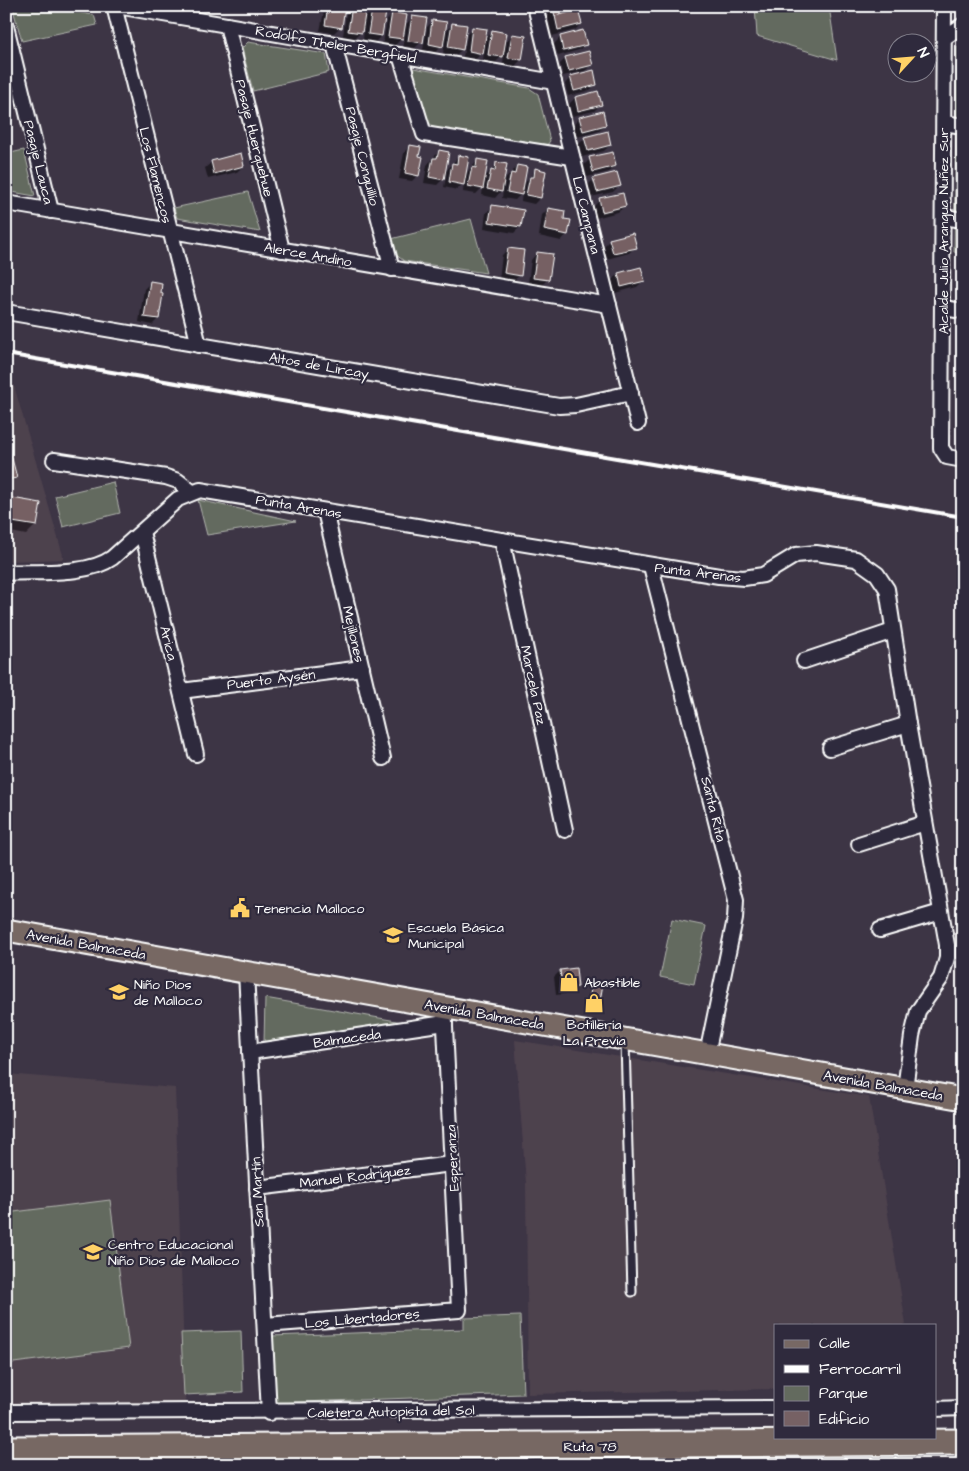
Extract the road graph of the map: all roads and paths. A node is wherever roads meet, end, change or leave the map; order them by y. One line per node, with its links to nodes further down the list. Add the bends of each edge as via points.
1 (116, 6): 4 (street, Rodolfo Theler Bergfield); 18 (street, Los Flamencos)
2 (535, 6): 10 (street, La Campana)
3 (944, 6): 7 (street, Alcalde Julio Arangua Nuñez Sur)
4 (227, 25): 8 (street, Rodolfo Theler Bergfield); 19 (street, Pasaje Huerquehue)
5 (963, 25): 7 (street)
6 (6, 26): 15 (street, Pasaje Lauca)
7 (944, 38): 11 (street, Alcalde Julio Arangua Nuñez Sur)
8 (334, 44): 9 (street, Rodolfo Theler Bergfield); 20 (street, Pasaje Conguillío)
9 (400, 55): 10 (street, Rodolfo Theler Bergfield); 13 (street, via 424,134)
10 (554, 82): 13 (street, La Campana)
11 (944, 123): 12 (street); 16 (street, Alcalde Julio Arangua Nuñez Sur)
12 (963, 126)
13 (572, 157): 21 (street, La Campana)
14 (6, 203): 15 (street, Alerce Andino)
15 (51, 211): 18 (street, Alerce Andino)
16 (943, 217): 17 (street); 22 (street, Alcalde Julio Arangua Nuñez Sur)
17 (963, 220)
18 (170, 231): 19 (street, Alerce Andino); 25 (street, Los Flamencos)
19 (282, 250): 20 (street, Alerce Andino)
20 (392, 269): 21 (street, Alerce Andino)
21 (609, 306): 26 (street, La Campana)
22 (943, 308): 23 (street); 29 (street, Alcalde Julio Arangua Nuñez Sur, via 941,448 944,455)
23 (963, 310)
24 (6, 312): 25 (street, Altos de Lircay)
25 (199, 345): 26 (street, Altos de Lircay, via 560,406)
26 (631, 393): 27 (street, La Campana)
27 (638, 424)
28 (54, 460): 30 (street, via 166,477 178,481)
29 (963, 460)
30 (192, 492): 31 (street, Punta Arenas, via 207,490); 32 (street, via 178,498)
31 (325, 511): 33 (street, Punta Arenas); 38 (street, Mejillones)
32 (142, 532): 35 (street, via 112,558 94,568); 39 (street, Arica)
33 (502, 540): 34 (street, Punta Arenas); 45 (street, Marcela Paz)
34 (651, 566): 36 (street, Punta Arenas, via 744,578 763,575 796,555 816,553 856,558 877,574 886,589); 54 (street, Santa Rita, via 736,900 735,919)
35 (6, 573)
36 (893, 631): 37 (street); 40 (street, Punta Arenas)
37 (804, 661)
38 (362, 668): 39 (street, Puerto Aysén); 43 (street, Mejillones)
39 (181, 691): 42 (street, Arica)
40 (908, 724): 41 (street); 44 (street, Punta Arenas)
41 (830, 748)
42 (196, 754)
43 (383, 758)
44 (925, 823): 46 (street); 47 (street, Punta Arenas)
45 (565, 830)
46 (859, 844)
47 (941, 912): 49 (street); 55 (street, Punta Arenas, via 947,958 941,978 918,1011)
48 (6, 930): 50 (main road, Avenida Balmaceda)
49 (880, 930)
50 (246, 972): 51 (main road, Avenida Balmaceda); 53 (street, San Martín)
51 (444, 1015): 52 (main road, Avenida Balmaceda); 53 (street, Balmaceda); 57 (street, Esperanza)
52 (625, 1039): 54 (main road, Avenida Balmaceda); 59 (lane)
53 (250, 1052): 58 (street, San Martín)
54 (707, 1054): 55 (main road, Avenida Balmaceda)
55 (905, 1089): 56 (main road, Avenida Balmaceda)
56 (963, 1099)
57 (452, 1164): 58 (street, Manuel Rodríguez); 60 (street, Esperanza)
58 (257, 1188): 61 (street, San Martín)
59 (632, 1292)
60 (459, 1310): 61 (street, Los Libertadores)
61 (265, 1325): 66 (street, San Martín)
62 (774, 1408): 66 (street, Caletera Autopista del Sol)
63 (963, 1408): 64 (street)
64 (936, 1409)
65 (6, 1412): 66 (street, Caletera Autopista del Sol)
66 (269, 1412)
67 (963, 1442): 68 (highway, Ruta 78)
68 (6, 1449)

